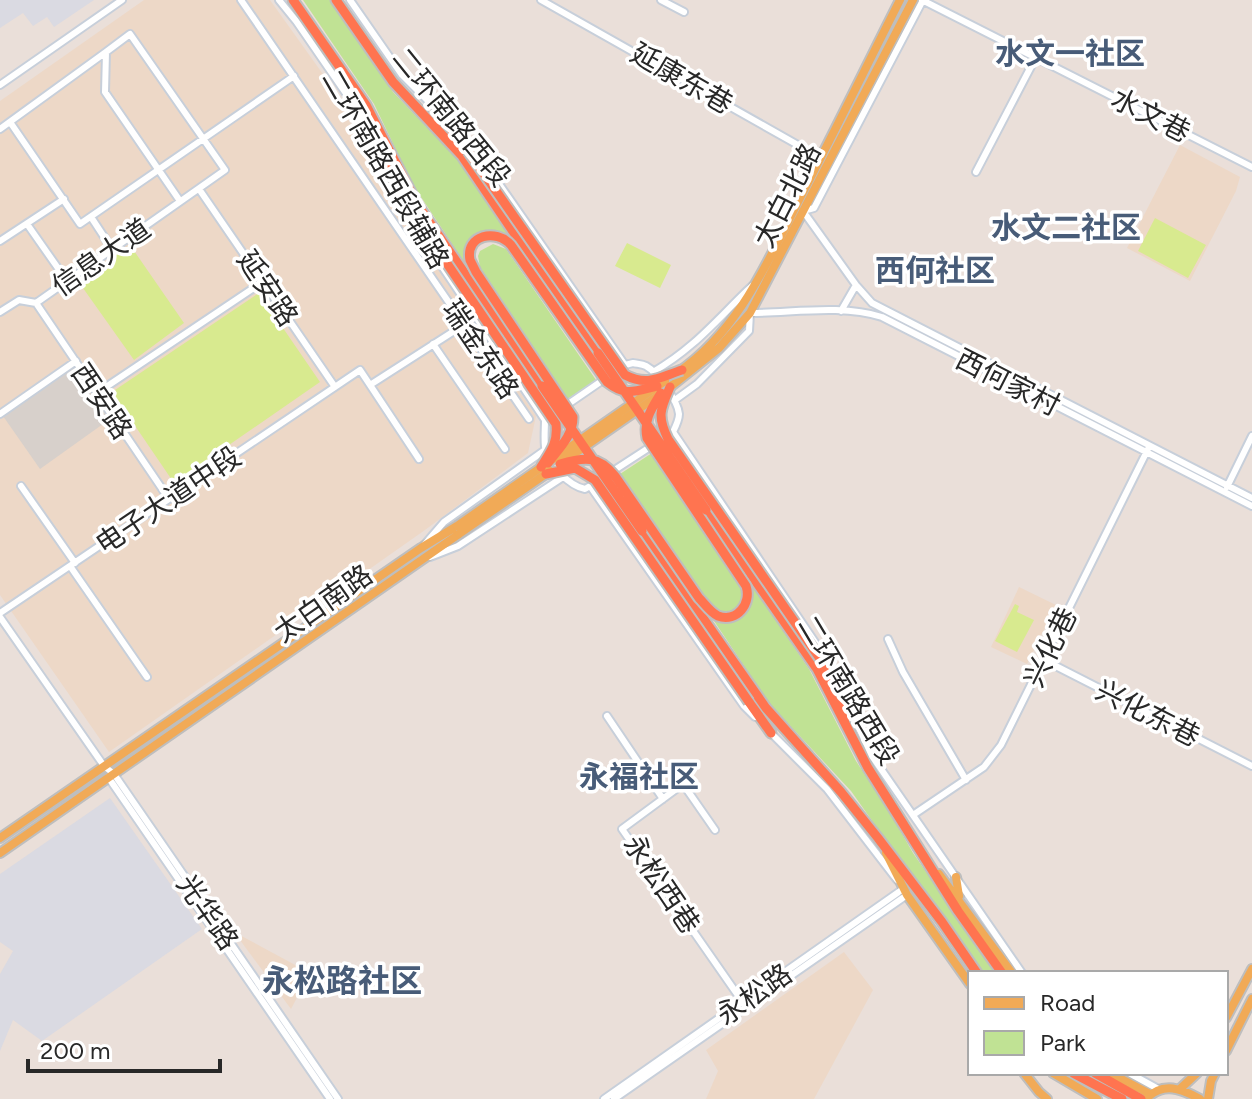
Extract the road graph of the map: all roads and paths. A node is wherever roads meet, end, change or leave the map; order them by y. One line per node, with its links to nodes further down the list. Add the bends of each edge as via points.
1 (122, 0): 16 (street)
2 (241, 0): 15 (street, 瑞金东路)
3 (279, 0): 21 (street, 二环南路西段辅路)
4 (293, 0): 21 (highway, 二环南路西段, via 366,105)
5 (336, 0): 22 (highway, 二环南路西段, via 393,82)
6 (350, 0): 17 (street, 二环南路西段辅路, via 402,75)
7 (541, 0): 23 (street, 延康东巷)
8 (661, 0): 12 (street)
9 (900, 0): 23 (main road, 太白北路)
10 (913, 0): 31 (main road, 太白北路)
11 (922, 0): 14 (street, 水文巷); 31 (street, via 814,208)
12 (684, 12)
13 (106, 52): 18 (street); 20 (street, via 130,34); 25 (street, via 105,92)
14 (1036, 57): 24 (street, 水文巷); 26 (street)
15 (294, 76): 20 (street); 50 (street, 瑞金东路)
16 (0, 85)
17 (437, 110): 22 (highway); 53 (street, 二环南路西段辅路, via 472,145)
18 (10, 122): 19 (street); 28 (street)
19 (0, 129)
20 (203, 139): 25 (street); 27 (street, 信息大道, via 225,170)
21 (380, 146): 30 (highway, 二环南路西段); 63 (street, 二环南路西段辅路, via 406,213)
22 (465, 154): 37 (highway, 二环南路西段); 54 (highway, bridge, via 625,375 643,382)
23 (821, 158): 39 (main road, 太白北路)
24 (1252, 167)
25 (159, 169): 29 (street); 32 (street)
26 (976, 172)
27 (199, 189): 29 (street, 信息大道); 41 (street, 延安路)
28 (64, 199): 32 (street, via 80,224); 33 (street)
29 (180, 201): 35 (street, 信息大道)
30 (413, 207): 44 (highway, 二环南路西段); 71 (highway, bridge, via 556,424)
31 (803, 211): 43 (street, 西何家村); 49 (main road, 太白北路)
32 (91, 217): 35 (street)
33 (27, 224): 34 (street); 40 (street)
34 (0, 241)
35 (112, 249): 40 (street, 信息大道)
36 (516, 251): 37 (highway, bridge); 38 (highway, bridge, via 505,238 479,238 470,258); 42 (highway, bridge)
37 (533, 261): 42 (highway, bridge); 82 (highway, 二环南路西段, bridge)
38 (481, 280): 44 (highway, bridge); 46 (highway, bridge)
39 (757, 280): 54 (main road, 太白北路, via 725,330); 55 (street, via 697,342)
40 (67, 281): 45 (street, 信息大道)
41 (264, 281): 57 (street, 延安路); 59 (street)
42 (539, 285): 58 (highway, bridge, via 607,382 629,393)
43 (856, 285): 47 (street); 67 (street, 西何家村, via 888,313)
44 (482, 298): 46 (highway, bridge); 87 (highway, 二环南路西段, bridge)
45 (36, 303): 48 (street, 信息大道, via 19,300); 52 (street, 西安路)
46 (498, 306): 71 (highway, bridge, via 573,417 573,429)
47 (841, 311): 49 (street, 西何家村); 67 (street, 西何家村, via 882,317)
48 (0, 312)
49 (750, 313): 58 (main road, 太白北路, via 719,348); 60 (street, via 749,331)
50 (465, 324): 51 (street); 62 (street, 瑞金东路)
51 (433, 344): 56 (street); 66 (street)
52 (76, 361): 59 (street, 西安路); 61 (street)
53 (625, 365): 55 (street, via 646,366); 63 (street)
54 (682, 370): 58 (main road, 太白北路)
55 (653, 372): 60 (street)
56 (370, 385): 57 (street, 电子大道中段, via 360,370); 69 (street)
57 (335, 387): 77 (street, 电子大道中段)
58 (663, 387): 70 (main road, 太白南路, bridge); 71 (main road, 太白南路, bridge); 80 (highway, bridge, via 646,420 647,438); 92 (highway, bridge, via 660,421 668,439)
59 (97, 393): 77 (street, 西安路)
60 (675, 400): 64 (street, via 679,416)
61 (0, 414)
62 (529, 419)
63 (545, 420): 68 (street)
64 (673, 432): 74 (street); 94 (street)
65 (1252, 436): 75 (street)
66 (505, 449)
67 (1148, 449): 75 (street, 西何家村); 91 (street, 兴化巷)
68 (545, 450): 72 (street); 81 (street, via 444,522)
69 (419, 459)
70 (560, 464): 71 (main road, 太白南路, bridge); 85 (highway, bridge, via 602,462)
71 (545, 468): 79 (main road, 太白南路, bridge); 97 (highway, bridge, via 575,468 595,480)
72 (563, 477): 74 (street, via 578,487); 83 (street, via 458,546)
73 (21, 486): 84 (street)
74 (590, 486): 97 (street, via 744,706)
75 (1226, 489): 76 (street, 西何家村); 78 (street, 西何家村)
76 (1252, 498)
77 (169, 499): 84 (street, 电子大道中段)
78 (1252, 506)
79 (458, 530): 81 (main road, 太白南路); 83 (main road, 太白南路)
80 (713, 537): 82 (highway, bridge); 86 (highway, bridge)
81 (421, 548): 98 (main road, 太白南路)
82 (734, 550): 86 (highway, bridge); 92 (highway, 二环南路西段)
83 (427, 558): 100 (main road, 太白南路)
84 (73, 564): 89 (street, 电子大道中段); 93 (street)
85 (681, 571): 87 (highway, bridge); 88 (highway, bridge)
86 (739, 575): 88 (highway, bridge, via 749,594 740,613 718,615)
87 (681, 588): 88 (highway, bridge); 106 (highway, 二环南路西段, via 766,708)
88 (699, 598)
89 (0, 615): 98 (street, 光华路)
90 (888, 639): 101 (street)
91 (1044, 660): 99 (street, 兴化东巷); 101 (street, 兴化巷, via 1001,745)
92 (820, 666): 96 (highway)
93 (147, 677)
94 (839, 685): 96 (highway); 103 (street, via 872,756)
95 (607, 716): 102 (street)
96 (850, 732): 110 (highway, 二环南路西段)
97 (771, 733): 109 (street, via 827,789)
98 (104, 766): 100 (street, 光华路); 105 (main road, 太白南路)
99 (1252, 766)
100 (111, 776): 107 (main road, 太白南路); 132 (street, 光华路); 133 (street, 光华路)
101 (966, 780): 103 (street, 兴化巷)
102 (663, 799): 104 (street, 永松西巷, via 683,784); 118 (street, 永松西巷, via 622,829)
103 (913, 815): 108 (street)
104 (715, 830)
105 (0, 838)
106 (878, 838): 109 (main road); 112 (highway, 二环南路西段)
107 (0, 853)
108 (956, 877): 110 (main road); 115 (street)
109 (906, 892): 116 (main road); 118 (street, 永松路)
110 (959, 906): 113 (highway, 二环南路西段); 114 (main road, 二环南路西段)
111 (1252, 969): 119 (main road)
112 (976, 971)
113 (1001, 971)
114 (1010, 971)
115 (1021, 971)
116 (968, 981)
117 (1252, 999): 120 (main road)
118 (744, 1005): 134 (street, 永松路); 135 (street, 永松路)
119 (1228, 1014)
120 (1228, 1047)
121 (1026, 1075): 136 (main road)
122 (1056, 1075): 137 (main road)
123 (1077, 1075): 138 (highway)
124 (1099, 1075): 131 (highway)
125 (1113, 1075): 131 (main road)
126 (1133, 1075): 130 (street)
127 (1195, 1075): 129 (main road)
128 (1214, 1075): 140 (main road)
129 (1181, 1088): 130 (main road); 139 (main road)
130 (1160, 1090): 131 (main road)
131 (1146, 1097)
132 (330, 1099)
133 (338, 1099)
134 (604, 1099)
135 (614, 1099)
136 (1047, 1099)
137 (1097, 1099)
138 (1122, 1099)
139 (1200, 1099)
140 (1208, 1099)

